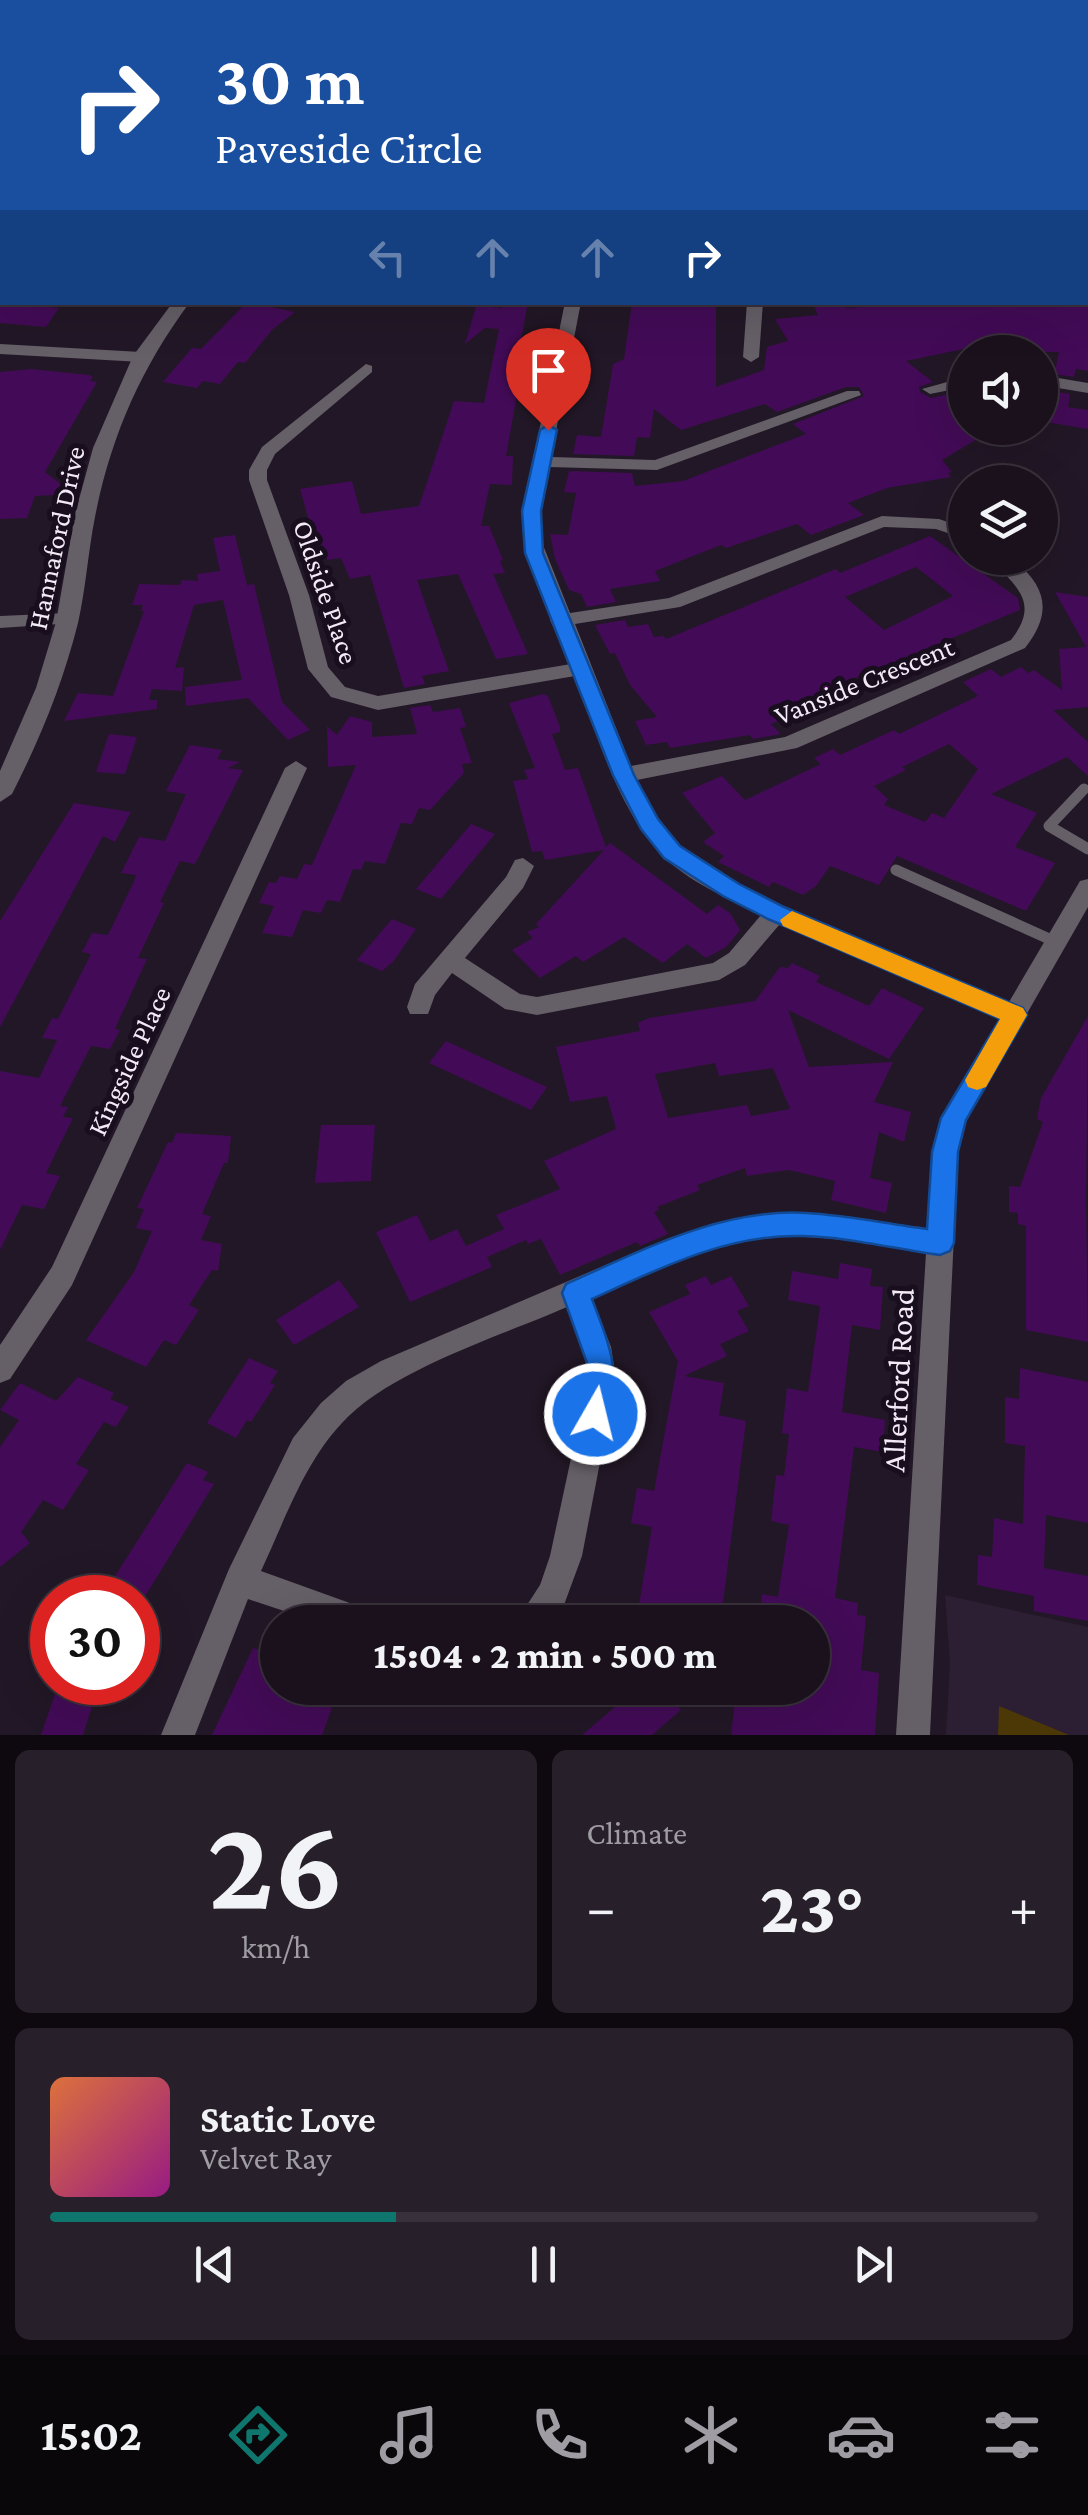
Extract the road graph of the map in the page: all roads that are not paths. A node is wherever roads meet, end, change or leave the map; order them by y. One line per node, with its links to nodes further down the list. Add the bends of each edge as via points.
1 (180, 305): 5 (street, Hannaford Drive)
2 (572, 305): 13 (street)
3 (755, 305): 6 (street)
4 (0, 349): 5 (street)
5 (141, 356): 16 (street, Hannaford Drive, via 101,453)
6 (751, 357)
7 (366, 369): 19 (street, Oldside Place, via 268,451 258,470 326,682 356,699 378,702)
8 (1058, 383): 10 (street)
9 (948, 385): 11 (street)
10 (1088, 388)
11 (930, 389)
12 (852, 395): 13 (street, via 657,465)
13 (542, 462): 17 (street, via 530,528)
14 (948, 526): 17 (street, via 882,521 673,603)
15 (1016, 575): 21 (street, Vanside Crescent, via 1036,608 1018,644 790,743)
16 (68, 619): 18 (street); 23 (street, Hannaford Drive, via 53,673)
17 (560, 620): 19 (street)
18 (0, 622)
19 (580, 669): 21 (street)
20 (296, 768): 35 (street, Kingside Place, via 62,1276)
21 (624, 775): 28 (street, via 672,852)
22 (1084, 789): 24 (lane, via 1049,826)
23 (0, 794)
24 (1088, 849)
25 (896, 870): 29 (lane)
26 (519, 874): 30 (street)
27 (1088, 887): 29 (street, Allerford Road)
28 (776, 913): 30 (street, via 737,960 718,971 537,1006 500,994); 32 (street)
29 (1056, 942): 32 (street, Allerford Road)
30 (450, 960): 31 (street)
31 (422, 999)
32 (1015, 1015): 33 (street, Allerford Road, via 954,1118 945,1152)
33 (940, 1243): 34 (street, via 804,1224 754,1227 679,1246); 40 (street, Allerford Road)
34 (576, 1293): 36 (street, via 391,1370 343,1402 304,1448); 38 (street, via 602,1379 566,1556)
35 (0, 1370)
36 (240, 1580): 37 (street); 39 (street)
37 (312, 1605)
38 (545, 1605)
39 (178, 1735)
40 (913, 1735)

